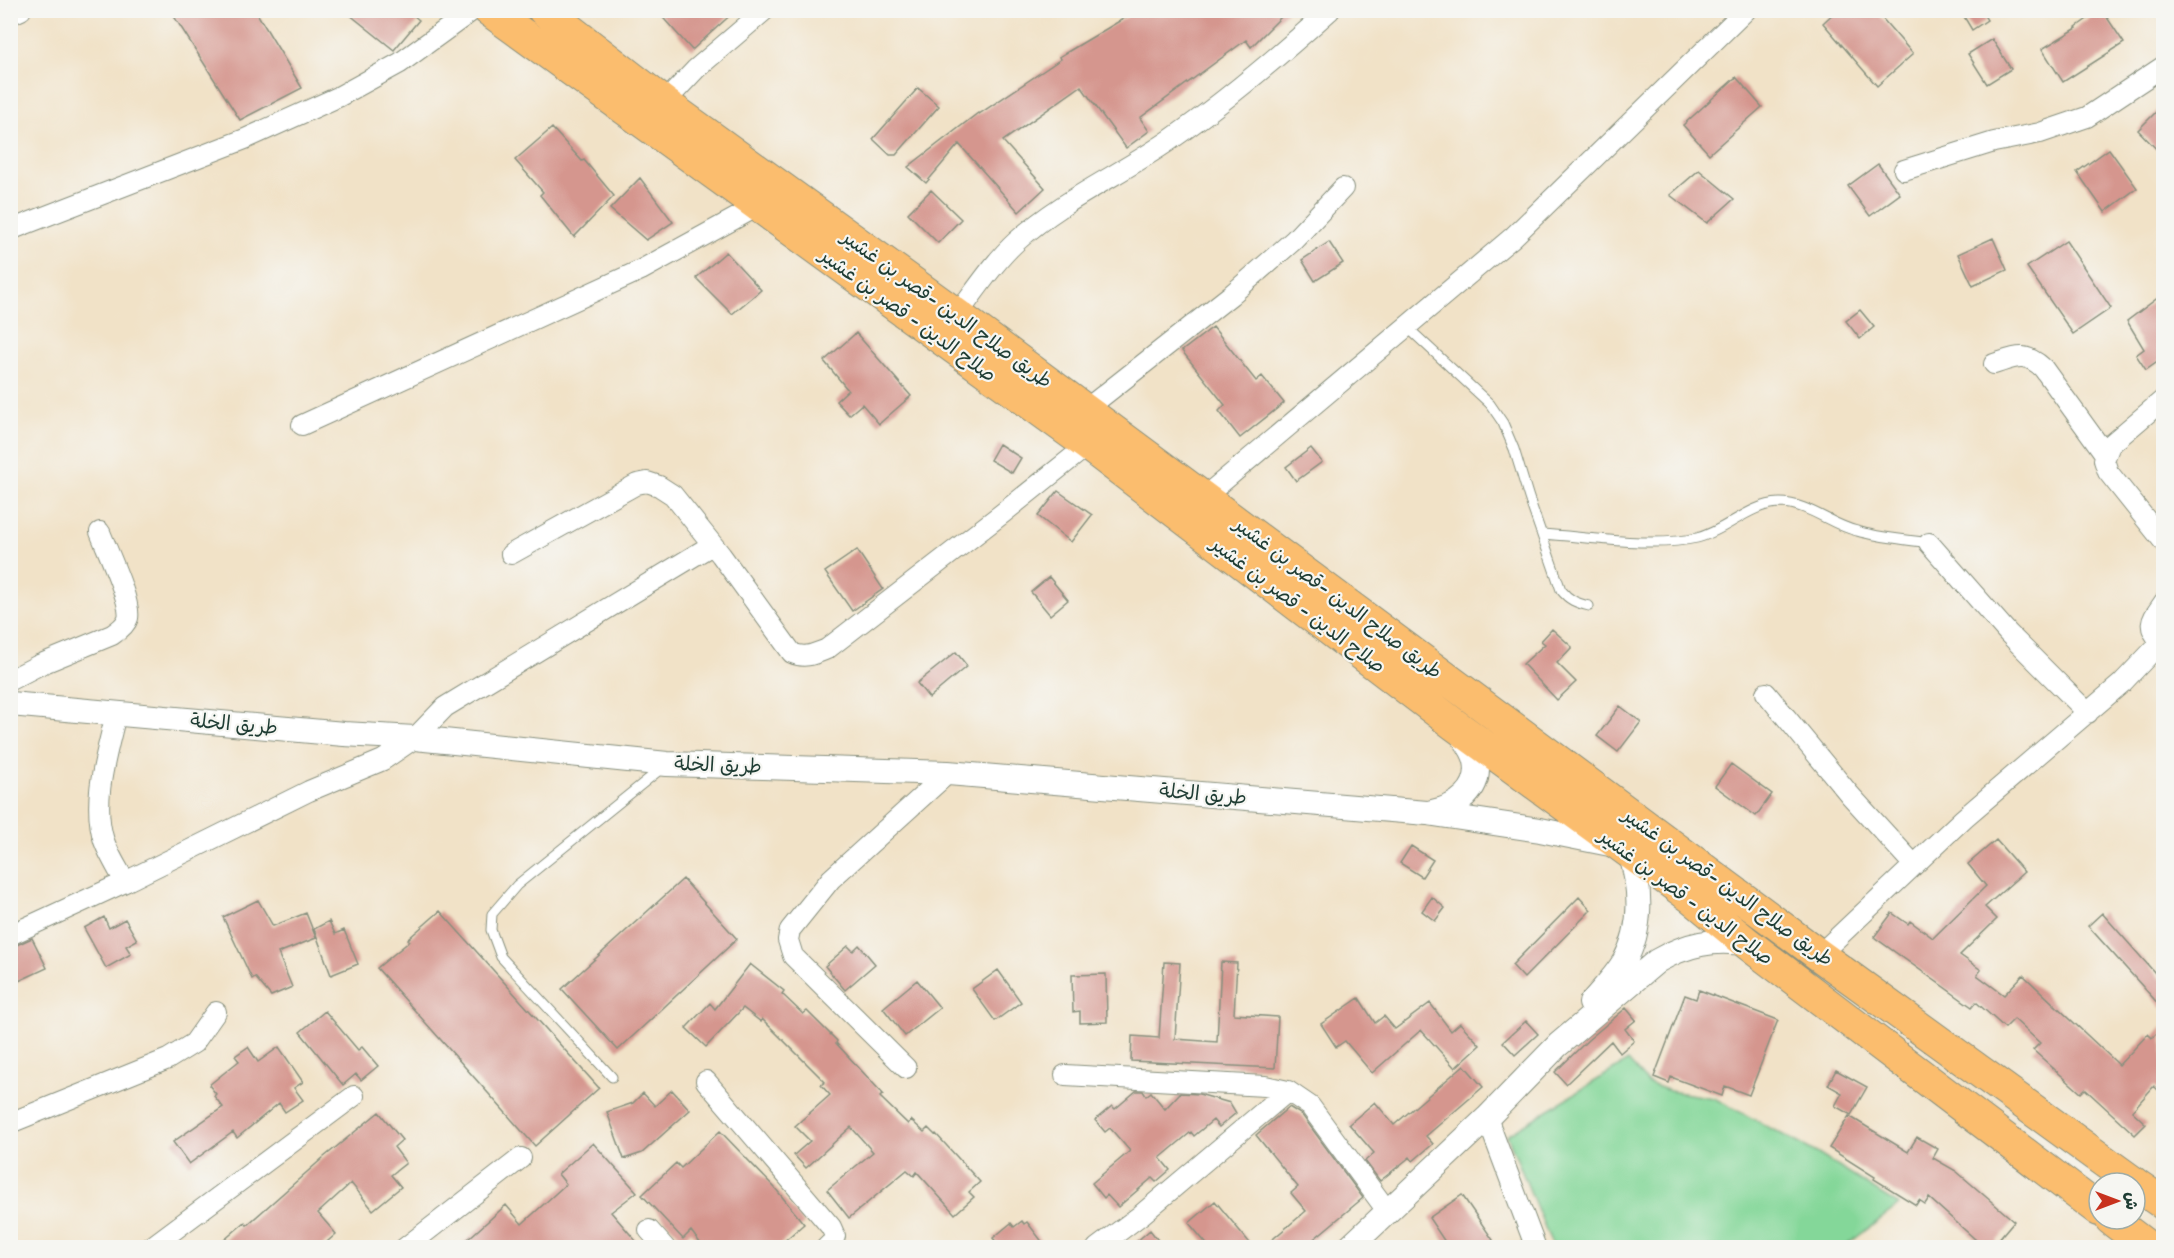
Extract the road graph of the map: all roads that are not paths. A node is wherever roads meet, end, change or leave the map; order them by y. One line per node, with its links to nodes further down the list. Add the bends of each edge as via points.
1 (21, 10): 8 (street)
2 (473, 10): 14 (street, via 400,63 338,97 245,140)
3 (489, 10): 13 (highway, صلاح الدين - قصر بن غشير)
4 (765, 10): 10 (street, via 696,69)
5 (1330, 10): 15 (street, via 1274,61 1169,141 1052,212 1017,241)
6 (1746, 10): 16 (street, via 1513,237)
7 (554, 13): 10 (highway, طريق صلاح الدين -قصر بن غشير)
8 (10, 15)
9 (2163, 66): 11 (street, via 2087,117 2040,134 1994,142)
10 (664, 103): 15 (highway, طريق صلاح الدين -قصر بن غشير)
11 (1904, 170)
12 (1343, 188): 19 (street, via 1294,240 1231,296)
13 (758, 206): 20 (street, via 641,270); 21 (highway, صلاح الدين - قصر بن غشير)
14 (10, 230)
15 (957, 315): 19 (highway, طريق صلاح الدين -قصر بن غشير)
16 (1407, 327): 23 (street); 25 (lane, via 1490,404 1503,423)
17 (1994, 364): 22 (street, via 2016,357 2035,361)
18 (2163, 399): 22 (street, via 2110,445)
19 (1085, 410): 23 (highway, طريق صلاح الدين -قصر بن غشير)
20 (302, 425)
21 (1088, 445): 28 (street, via 827,649 810,656 792,653); 38 (highway, صلاح الدين - قصر بن غشير)
22 (2105, 454): 26 (street, via 2108,472)
23 (1203, 498): 48 (highway, طريق صلاح الدين -قصر بن غشير)
24 (100, 532): 33 (street, via 127,604 128,617 122,627)
25 (1542, 534): 27 (lane, via 1668,542 1698,538 1767,505 1787,504 1856,531); 31 (lane, via 1561,590 1576,603)
26 (2163, 542)
27 (1929, 543): 36 (street, via 2008,633)
28 (712, 544): 29 (street, via 673,495 647,482); 39 (street, via 445,707)
29 (511, 554)
30 (2163, 602): 32 (street, via 2151,628)
31 (1589, 606)
32 (2162, 643): 36 (street)
33 (10, 680)
34 (1766, 693): 44 (street)
35 (10, 704): 37 (street, طريق الخلة)
36 (2088, 712): 44 (street)
37 (116, 714): 39 (street, طريق الخلة); 45 (street, via 100,781 100,810 104,840)
38 (1455, 725): 42 (street, طريق الخلة, via 1476,761 1476,777 1460,802); 43 (highway, صلاح الدين - قصر بن غشير)
39 (415, 738): 40 (street, طريق الخلة); 45 (street, via 383,760 309,791)
40 (667, 764): 41 (street, طريق الخلة); 53 (lane, via 517,885 492,914 491,930 501,957)
41 (948, 773): 42 (street, طريق الخلة); 51 (street, via 831,879 790,930 788,940 793,956)
42 (1427, 813): 43 (street, طريق الخلة, via 1540,830)
43 (1624, 849): 47 (highway, صلاح الدين - قصر بن غشير); 50 (street, via 1635,868 1639,900 1630,949 1623,964)
44 (1914, 865): 48 (street)
45 (125, 882): 46 (street)
46 (10, 935)
47 (1748, 944): 50 (street, via 1710,941 1674,951); 62 (highway, صلاح الدين - قصر بن غشير)
48 (1819, 955): 60 (highway, طريق صلاح الدين -قصر بن غشير)
49 (216, 1012): 58 (street, via 194,1043 168,1059)
50 (1558, 1045): 57 (street)
51 (906, 1068)
52 (1065, 1075): 55 (street, via 1265,1086)
53 (612, 1077)
54 (706, 1081): 70 (street, via 831,1227 835,1236)
55 (1288, 1091): 64 (street, via 1310,1106); 71 (street)
56 (354, 1096): 67 (street)
57 (1487, 1118): 64 (street); 73 (street)
58 (10, 1123)
59 (521, 1158): 68 (street)
60 (2117, 1171)
61 (2147, 1192): 63 (highway, طريق صلاح الدين -قصر بن غشير)
62 (2087, 1201)
63 (2163, 1204)
64 (1388, 1212): 72 (street)
65 (649, 1230): 69 (street)
66 (2127, 1231): 74 (highway)
67 (150, 1248)
68 (405, 1248)
69 (665, 1248)
70 (826, 1248)
71 (1096, 1248)
72 (1349, 1248)
73 (1536, 1248)
74 (2149, 1248)

